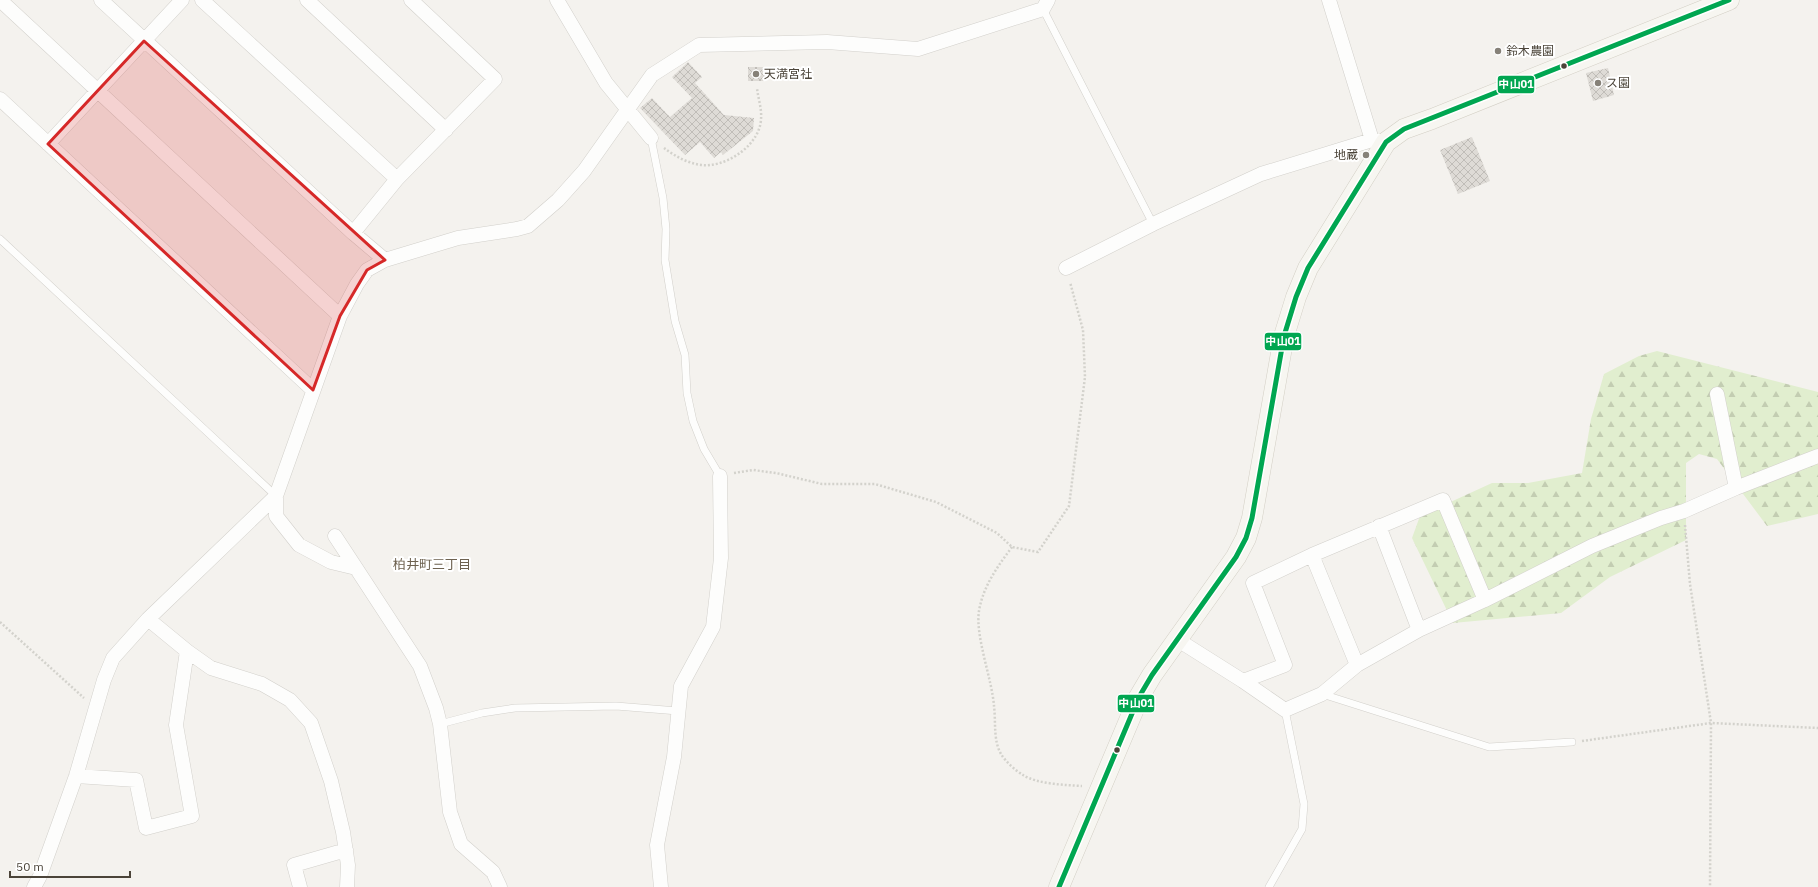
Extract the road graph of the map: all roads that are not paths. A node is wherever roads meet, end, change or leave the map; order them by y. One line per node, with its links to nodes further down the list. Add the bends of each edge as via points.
1 (0, 0): 12 (street)
2 (101, 0): 11 (street)
3 (182, 0): 11 (street)
4 (202, 0): 19 (street)
5 (307, 0): 15 (street)
6 (411, 0): 15 (street, via 495,79)
7 (557, 0): 14 (street, via 606,83)
8 (1329, 0): 17 (street)
9 (1729, 0): 17 (street)
10 (1046, 4): 14 (street, via 918,49 827,42 699,45 652,75); 20 (lane)
11 (144, 41): 12 (street); 21 (street)
12 (98, 90): 18 (street); 25 (street)
13 (0, 99): 18 (street)
14 (626, 109): 16 (street); 23 (street, via 584,171 558,200 528,226 458,238)
15 (446, 130): 19 (street)
16 (651, 138): 29 (lane, via 663,198 665,260 675,321 685,355 687,393 693,421 704,449)
17 (1379, 141): 20 (street, via 1261,174); 39 (street, via 1308,268 1296,297 1284,336 1252,518 1246,538 1236,557)
18 (48, 144): 26 (street)
19 (396, 179): 21 (street)
20 (1153, 224): 24 (street)
21 (354, 233): 23 (street)
22 (0, 238): 31 (lane)
23 (386, 260): 25 (street, via 367,270)
24 (1066, 268)
25 (340, 316): 26 (street)
26 (313, 390): 31 (street)
27 (1717, 394): 30 (street)
28 (1818, 456): 30 (street)
29 (720, 476): 45 (street, via 721,558 713,627 681,686)
30 (1736, 488): 36 (street, via 1592,546)
31 (276, 496): 35 (street, via 276,516 299,545 330,562); 37 (street)
32 (1379, 526): 34 (street); 36 (street, via 1443,500); 38 (street)
33 (336, 536): 35 (street)
34 (1312, 555): 41 (street); 42 (street, via 1253,583 1285,665)
35 (356, 568): 46 (street, via 420,666)
36 (1485, 600): 38 (street)
37 (148, 618): 40 (street); 48 (street, via 113,658 104,680)
38 (1419, 630): 41 (street)
39 (1178, 640): 42 (street); 55 (street, via 1152,675 1140,697)
40 (187, 651): 48 (street, via 176,726 192,816 146,828 136,780); 49 (street, via 211,668 262,684 290,700 311,723 331,781)
41 (1357, 665): 43 (street)
42 (1243, 681): 44 (street)
43 (1322, 694): 44 (street); 47 (lane, via 1489,747)
44 (1285, 710): 56 (lane, via 1304,804 1302,829)
45 (678, 711): 46 (lane, via 616,706 515,708); 54 (street, via 674,757 657,845)
46 (440, 724): 53 (street, via 450,812 461,844 494,872)
47 (1572, 742)
48 (76, 776): 50 (street)
49 (346, 850): 51 (street, via 294,865); 52 (street)
50 (34, 887)
51 (300, 887)
52 (347, 887)
53 (500, 887)
54 (661, 887)
55 (1059, 887)
56 (1270, 887)

